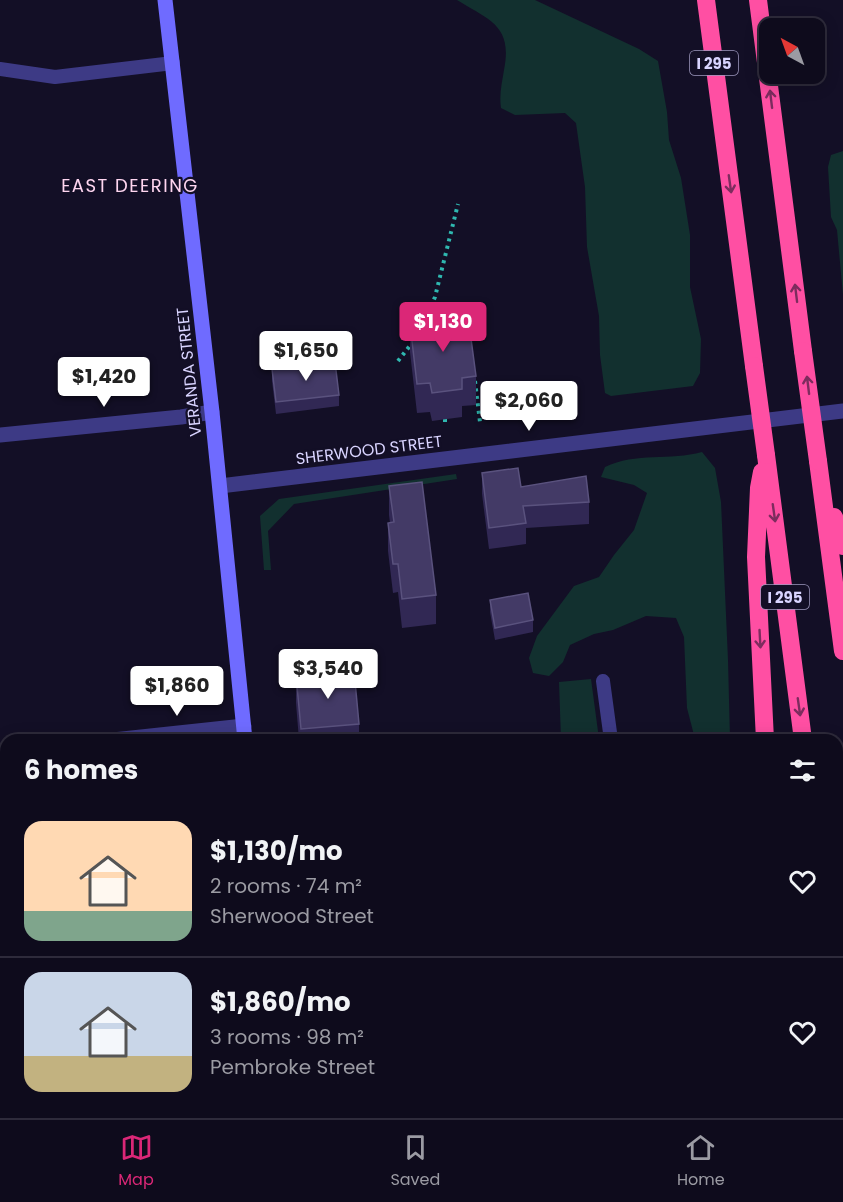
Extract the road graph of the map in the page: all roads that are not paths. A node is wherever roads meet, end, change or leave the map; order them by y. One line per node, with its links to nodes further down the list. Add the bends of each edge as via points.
1 (165, 0): 4 (main road, VERANDA STREET)
2 (706, 0): 9 (highway, I 295, one-way to 9, bridge)
3 (758, 0): 10 (highway, one-way to 3, bridge)
4 (173, 63): 5 (lane, via 55,77); 7 (main road, VERANDA STREET)
5 (0, 69)
6 (843, 411): 11 (street, SHERWOOD STREET)
7 (212, 412): 8 (street); 11 (main road, VERANDA STREET)
8 (0, 435)
9 (766, 455): 18 (highway, one-way to 18, via 759,488 756,557); 19 (highway, I 295, one-way to 19)
10 (818, 460): 12 (highway); 13 (highway)
11 (220, 486): 15 (main road, VERANDA STREET)
12 (843, 546)
13 (843, 651)
14 (603, 681): 17 (lane)
15 (245, 733): 16 (street)
16 (225, 734)
17 (610, 734)
18 (765, 734)
19 (802, 734)

